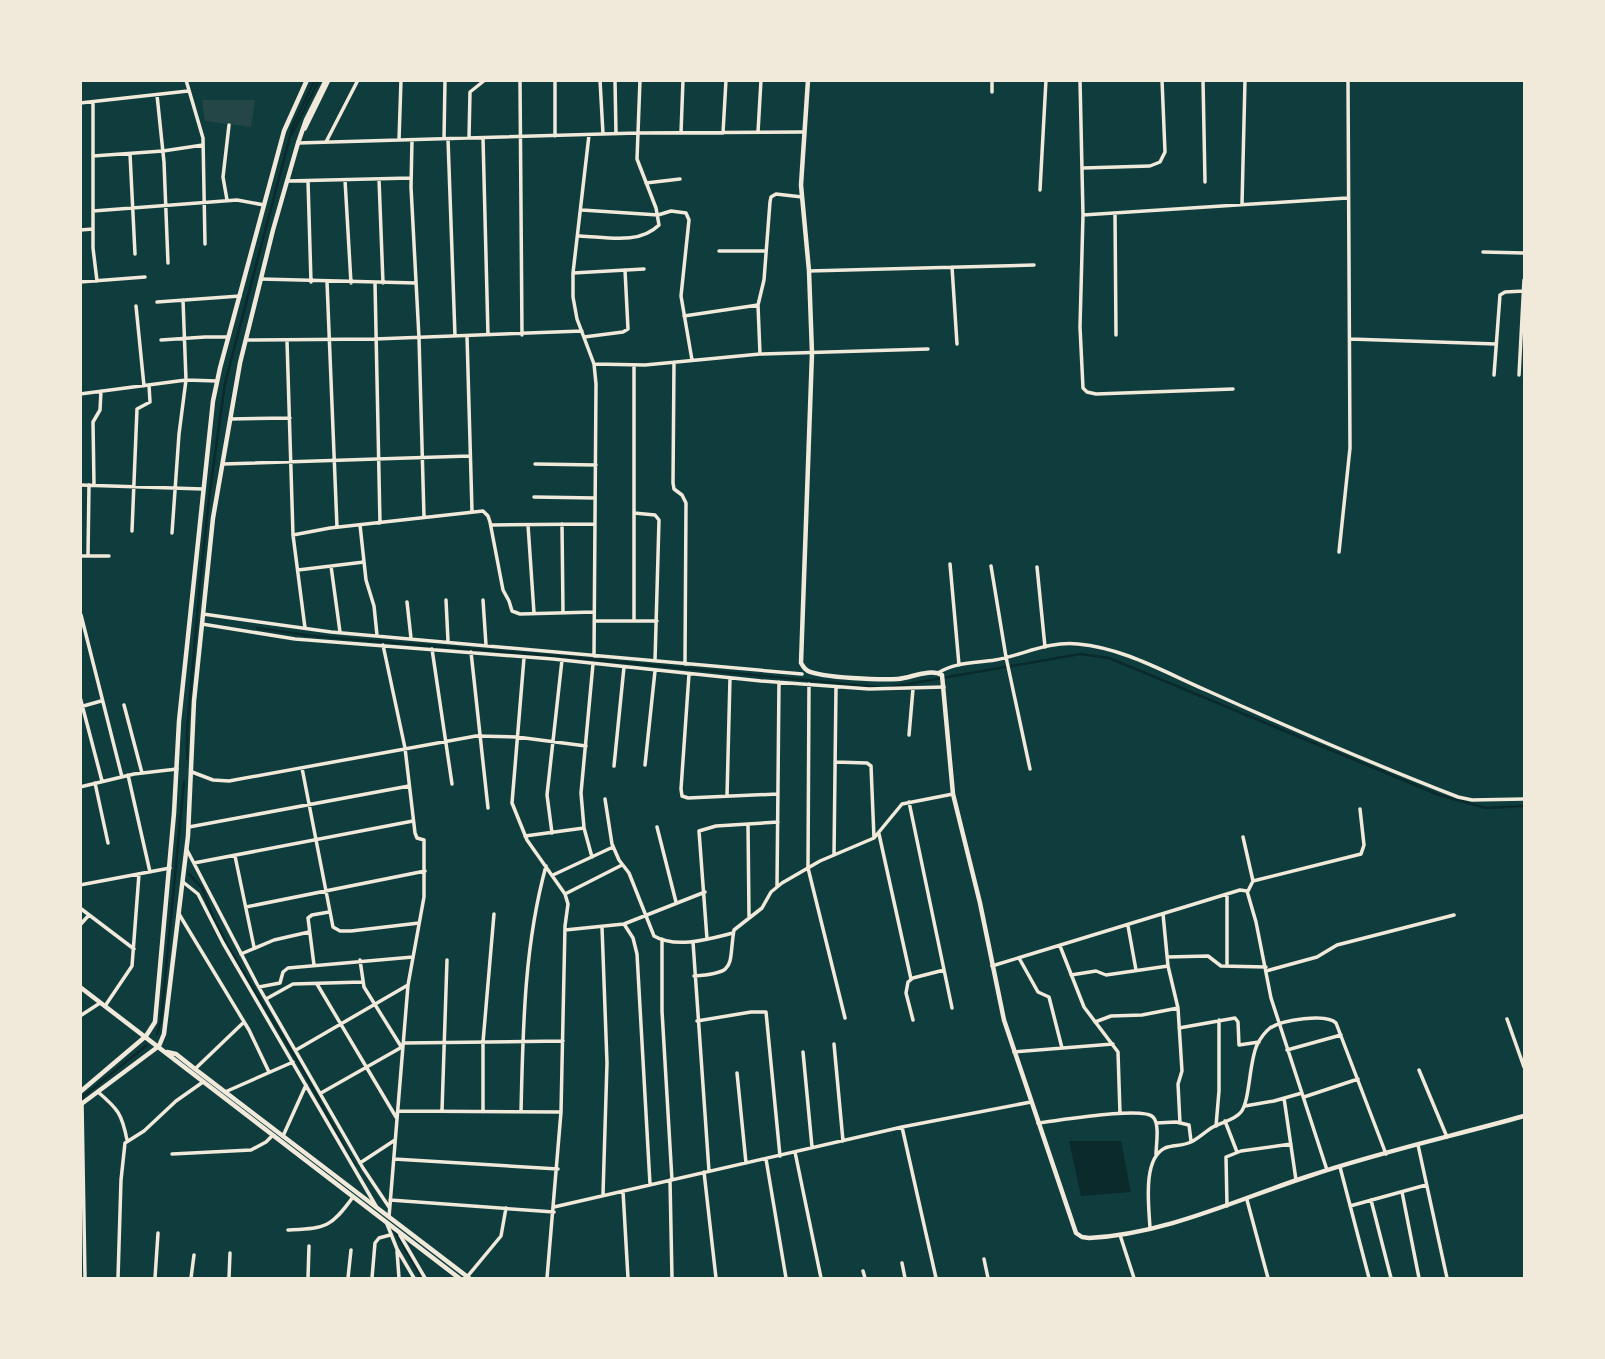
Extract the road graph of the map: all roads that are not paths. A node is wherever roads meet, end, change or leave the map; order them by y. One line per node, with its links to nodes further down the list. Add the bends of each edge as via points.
1 (186, 80): 24 (street)
2 (307, 80): 65 (street, via 284,131)
3 (327, 80): 46 (street)
4 (358, 80): 45 (street)
5 (401, 80): 43 (street)
6 (444, 80): 42 (street)
7 (485, 80): 40 (street, via 470,92)
8 (520, 80): 39 (street)
9 (555, 80): 38 (street)
10 (600, 80): 37 (street)
11 (615, 80): 35 (street)
12 (640, 80): 32 (street)
13 (683, 80): 33 (street)
14 (726, 80): 34 (street)
15 (761, 80): 30 (street)
16 (808, 80): 31 (street)
17 (992, 80): 25 (street)
18 (1046, 80): 60 (street)
19 (1080, 80): 51 (street)
20 (1162, 80): 51 (street, via 1165,152 1160,162)
21 (1203, 80): 58 (street)
22 (1245, 80): 66 (street)
23 (1348, 80): 62 (street)
24 (188, 91): 26 (street); 47 (street)
25 (992, 92)
26 (157, 95): 27 (street); 48 (street)
27 (93, 102): 28 (street); 50 (street)
28 (80, 103)
29 (229, 125): 63 (street, via 223,177)
30 (758, 132): 31 (street); 34 (street)
31 (803, 132): 61 (street)
32 (637, 133): 33 (street); 35 (street); 59 (street, via 637,159)
33 (681, 133): 34 (street)
34 (723, 133)
35 (616, 134): 37 (street)
36 (589, 135): 37 (street); 38 (street); 69 (street)
37 (604, 135)
38 (555, 136): 39 (street)
39 (520, 137): 41 (street); 109 (street)
40 (469, 138): 41 (street); 42 (street)
41 (483, 138): 112 (street)
42 (446, 139): 44 (street); 114 (street)
43 (399, 140): 44 (street); 45 (street)
44 (412, 140): 52 (street)
45 (326, 142): 46 (street)
46 (298, 143): 56 (street)
47 (203, 145): 48 (street); 64 (street)
48 (163, 151): 49 (street); 67 (street)
49 (130, 154): 50 (street); 68 (street)
50 (93, 156): 70 (street)
51 (1083, 168): 73 (street)
52 (411, 178): 53 (street); 100 (street)
53 (379, 179): 55 (street); 99 (street)
54 (680, 179): 59 (street)
55 (345, 180): 57 (street); 97 (street)
56 (286, 181): 57 (street); 91 (street)
57 (308, 181): 95 (street)
58 (1205, 182)
59 (646, 183): 72 (street)
60 (1040, 190)
61 (802, 197): 79 (street, via 771,197); 88 (street)
62 (1347, 198): 66 (street); 119 (street)
63 (228, 201): 64 (street); 65 (street)
64 (205, 204): 67 (street); 77 (street)
65 (264, 205): 102 (street)
66 (1242, 205): 71 (street)
67 (166, 207): 68 (street); 83 (street)
68 (134, 209): 70 (street); 82 (street)
69 (582, 210): 72 (street); 76 (street)
70 (93, 211): 74 (street)
71 (1115, 214): 73 (street); 110 (street)
72 (658, 215): 76 (street, via 659,225 643,237); 107 (street, via 682,212 689,220 681,288)
73 (1083, 215): 138 (street, via 1080,327 1085,390 1096,394)
74 (93, 229): 75 (street); 93 (street)
75 (80, 230)
76 (579, 236): 89 (street)
77 (205, 244)
78 (719, 251): 79 (street)
79 (765, 251): 105 (street)
80 (1483, 252): 81 (street)
81 (1524, 253)
82 (135, 254)
83 (168, 263)
84 (1034, 265): 85 (street)
85 (952, 267): 88 (street); 124 (street)
86 (644, 269): 87 (street)
87 (625, 270): 89 (street); 115 (street, via 628,329)
88 (810, 271): 127 (street)
89 (573, 273): 108 (street, via 573,297)
90 (145, 277): 93 (street)
91 (261, 279): 95 (street); 121 (street)
92 (1524, 280): 101 (street)
93 (97, 281): 94 (street)
94 (80, 282)
95 (311, 282): 96 (street)
96 (327, 282): 97 (street); 122 (street)
97 (351, 283): 98 (street)
98 (375, 283): 99 (street); 118 (street)
99 (383, 283): 100 (street)
100 (416, 283): 117 (street)
101 (1524, 290): 125 (street, via 1500,295); 134 (street)
102 (240, 296): 103 (street); 113 (street)
103 (183, 300): 104 (street); 116 (street)
104 (157, 302)
105 (758, 305): 107 (street); 128 (street)
106 (136, 306): 137 (street)
107 (684, 316): 129 (street)
108 (582, 331): 109 (street); 115 (street)
109 (522, 335): 112 (street)
110 (1115, 335)
111 (467, 336): 112 (street); 114 (street); 143 (street)
112 (488, 336)
113 (228, 337): 116 (street); 136 (street)
114 (455, 337): 117 (street)
115 (584, 337): 131 (street)
116 (184, 338): 120 (street); 135 (street)
117 (419, 338): 118 (street); 144 (street)
118 (376, 339): 122 (street); 145 (street)
119 (1350, 339): 125 (street); 171 (street, via 1350,448)
120 (160, 340)
121 (246, 340): 123 (street); 142 (street)
122 (330, 340): 123 (street); 146 (street)
123 (287, 341): 141 (street)
124 (957, 344)
125 (1496, 344): 133 (street)
126 (928, 349): 127 (street)
127 (812, 353): 128 (street); 213 (street, via 800,653)
128 (760, 355): 129 (street)
129 (692, 360): 130 (street)
130 (674, 362): 132 (street); 209 (street, via 673,484 686,503)
131 (594, 364): 132 (street); 150 (street)
132 (634, 365): 159 (street)
133 (1494, 375)
134 (1519, 375)
135 (187, 380): 136 (street); 137 (street); 154 (street)
136 (217, 381): 155 (street)
137 (147, 386): 139 (street); 153 (street, via 150,402 137,409)
138 (1233, 390)
139 (101, 391): 140 (street); 152 (street, via 100,410 93,422)
140 (80, 394)
141 (290, 418): 142 (street); 147 (street)
142 (230, 419): 148 (street)
143 (469, 456): 144 (street); 158 (street)
144 (423, 457): 145 (street); 160 (street)
145 (378, 459): 146 (street); 161 (street)
146 (335, 460): 147 (street); 167 (street)
147 (291, 461): 148 (street); 170 (street)
148 (222, 464): 189 (street)
149 (535, 464): 150 (street)
150 (596, 465): 157 (street)
151 (80, 485): 152 (street)
152 (91, 485): 153 (street); 172 (street)
153 (135, 487): 154 (street); 168 (street)
154 (177, 488): 155 (street); 169 (street)
155 (203, 489): 238 (street)
156 (534, 497): 157 (street)
157 (595, 498): 164 (street)
158 (472, 511): 160 (street); 166 (street, via 486,512)
159 (634, 513): 191 (street); 192 (street, via 655,515 659,520)
160 (424, 517): 161 (street)
161 (380, 523): 165 (street)
162 (528, 524): 163 (street); 166 (street); 187 (street)
163 (562, 524): 164 (street); 185 (street)
164 (595, 524): 186 (street)
165 (360, 525): 167 (street); 175 (street)
166 (491, 525): 187 (street, via 503,590 512,611)
167 (337, 527): 170 (street)
168 (132, 531)
169 (172, 533)
170 (293, 535): 180 (street)
171 (1339, 552)
172 (88, 556): 173 (street); 174 (street)
173 (109, 556)
174 (80, 558): 181 (street)
175 (364, 562): 177 (street); 195 (street)
176 (950, 564): 210 (street)
177 (331, 566): 180 (street); 194 (street)
178 (992, 566): 206 (street)
179 (1037, 567): 200 (street)
180 (298, 570): 193 (street)
181 (80, 589)
182 (446, 600): 197 (street)
183 (483, 600): 199 (street)
184 (407, 602): 196 (street)
185 (563, 612): 186 (street); 187 (street)
186 (594, 612): 190 (street)
187 (534, 613)
188 (81, 615): 224 (street)
189 (203, 619): 193 (street); 198 (street, via 295,639); 240 (street)
190 (594, 621): 191 (street); 203 (street)
191 (634, 621): 192 (street)
192 (657, 621): 207 (street)
193 (305, 628): 194 (street)
194 (340, 632): 195 (street)
195 (377, 635): 196 (street)
196 (411, 638): 197 (street)
197 (448, 641): 199 (street)
198 (383, 645): 201 (street); 233 (street)
199 (486, 645): 203 (street)
200 (1045, 647): 206 (street); 253 (street, via 1097,647 1157,666 1458,797)
201 (432, 649): 202 (street); 230 (street)
202 (471, 652): 204 (street); 228 (street)
203 (594, 656): 207 (street)
204 (524, 657): 205 (street); 229 (street)
205 (562, 660): 208 (street); 231 (street)
206 (1007, 660): 210 (street); 239 (street)
207 (656, 661): 209 (street)
208 (593, 664): 211 (street); 232 (street)
209 (685, 664): 213 (street)
210 (959, 665): 215 (street)
211 (624, 667): 212 (street); 236 (street)
212 (655, 671): 214 (street); 235 (street)
213 (803, 673): 215 (street, via 895,679); 218 (street)
214 (689, 674): 216 (street); 251 (street, via 681,793 684,798)
215 (940, 674): 220 (street)
216 (730, 678): 217 (street); 251 (street)
217 (779, 682): 218 (street); 249 (street)
218 (801, 682): 219 (street)
219 (810, 684): 221 (street); 280 (street)
220 (944, 686): 222 (street); 250 (street)
221 (836, 687): 222 (street); 234 (street)
222 (913, 689): 227 (street)
223 (80, 697): 226 (street)
224 (101, 701): 226 (street); 243 (street)
225 (124, 705): 241 (street)
226 (82, 707): 244 (street)
227 (909, 735)
228 (481, 736): 229 (street); 230 (street); 256 (street)
229 (517, 737): 231 (street); 266 (street, via 511,796)
230 (444, 741): 233 (street); 246 (street)
231 (552, 741): 232 (street); 264 (street, via 547,795)
232 (586, 746): 263 (street, via 581,793)
233 (405, 748): 237 (street); 247 (street)
234 (835, 762): 268 (street, via 871,766); 273 (street)
235 (645, 765)
236 (614, 766)
237 (302, 768): 240 (street, via 229,781); 255 (street)
238 (177, 769): 241 (street); 279 (street)
239 (1030, 769)
240 (192, 772): 261 (street)
241 (142, 773): 242 (street)
242 (128, 775): 243 (street); 282 (street)
243 (122, 777): 244 (street)
244 (103, 781): 245 (street)
245 (95, 783): 248 (street); 270 (street)
246 (452, 784)
247 (409, 786): 255 (street); 258 (street)
248 (80, 787)
249 (778, 794): 251 (street); 259 (street)
250 (953, 794): 254 (street); 326 (street)
251 (727, 796)
252 (606, 799): 271 (street)
253 (1524, 799)
254 (909, 802): 265 (street, via 898,807); 330 (street)
255 (309, 804): 261 (street); 269 (street)
256 (488, 808)
257 (1360, 809): 285 (street, via 1361,854)
258 (413, 821): 269 (street); 281 (street, via 415,836 424,840)
259 (778, 822): 260 (street); 288 (street)
260 (748, 824): 291 (street, via 699,831); 304 (street)
261 (189, 827): 272 (street)
262 (657, 827): 294 (street)
263 (584, 828): 264 (street); 275 (street)
264 (552, 833): 266 (street)
265 (879, 834): 268 (street); 334 (street)
266 (525, 836): 278 (street)
267 (1243, 837): 285 (street)
268 (874, 838): 273 (street)
269 (315, 840): 274 (street); 289 (street)
270 (108, 843)
271 (613, 847): 275 (street); 277 (street)
272 (187, 850): 276 (street); 286 (street)
273 (834, 855): 280 (street)
274 (234, 856): 276 (street); 295 (street)
275 (592, 857): 284 (street)
276 (194, 863): 319 (street)
277 (622, 865): 292 (street); 300 (street)
278 (546, 866): 284 (street); 358 (street, via 529,958)
279 (170, 868): 282 (street); 357 (street, via 155,1022)
280 (808, 868): 288 (street); 346 (street)
281 (425, 871): 289 (street); 305 (street)
282 (150, 872): 283 (street)
283 (139, 874): 287 (street); 318 (street)
284 (553, 875): 292 (street)
285 (1253, 881): 290 (street)
286 (183, 882): 298 (street); 373 (street, via 198,894)
287 (80, 886)
288 (777, 887): 304 (street)
289 (326, 890): 295 (street); 297 (street)
290 (1247, 891): 293 (street); 329 (street)
291 (705, 892): 294 (street); 314 (street)
292 (565, 894): 310 (street)
293 (1227, 894): 301 (street); 328 (street)
294 (676, 902): 300 (street)
295 (246, 907): 317 (street)
296 (80, 908): 302 (street)
297 (329, 912): 305 (street, via 333,928 340,931); 311 (street, via 310,916)
298 (179, 914): 350 (street); 365 (street)
299 (494, 914): 361 (street)
300 (645, 914): 306 (street); 313 (street, via 654,936)
301 (1163, 914): 308 (street); 321 (street)
302 (89, 915): 307 (street); 318 (street)
303 (1454, 915): 329 (street)
304 (749, 917): 312 (street)
305 (419, 923): 320 (street)
306 (624, 924): 309 (street); 433 (street, via 637,954)
307 (80, 925)
308 (1128, 926): 316 (street); 331 (street)
309 (602, 927): 310 (street); 437 (street, via 607,1063)
310 (565, 930): 359 (street)
311 (309, 933): 317 (street); 325 (street)
312 (733, 933): 314 (street); 333 (street, via 727,968)
313 (662, 939): 315 (street); 431 (street)
314 (708, 939): 315 (street)
315 (693, 942): 333 (street)
316 (1060, 946): 322 (street); 332 (street)
317 (254, 947): 319 (street)
318 (134, 949): 341 (street, via 131,970)
319 (241, 954): 338 (street)
320 (413, 957): 323 (street); 337 (street)
321 (1167, 957): 327 (street); 328 (street, via 1208,956)
322 (1019, 958): 326 (street); 367 (street, via 1038,992 1049,998)
323 (360, 960): 325 (street); 335 (street)
324 (447, 960): 360 (street)
325 (314, 965): 338 (street, via 288,968 280,983)
326 (992, 965): 372 (street)
327 (1168, 966): 331 (street); 344 (street)
328 (1227, 966): 329 (street)
329 (1266, 969): 354 (street)
330 (944, 970): 334 (street); 343 (street)
331 (1136, 970): 332 (street)
332 (1071, 975): 352 (street)
333 (694, 976): 351 (street)
334 (911, 979): 348 (street, via 906,989)
335 (362, 982): 336 (street); 342 (street)
336 (317, 984): 340 (street, via 289,985); 353 (street)
337 (408, 985): 342 (street); 366 (street)
338 (259, 986): 340 (street)
339 (81, 989): 341 (street)
340 (266, 999): 368 (street)
341 (102, 1004): 345 (street); 357 (street)
342 (374, 1004): 353 (street); 366 (street)
343 (952, 1008)
344 (1178, 1008): 352 (street); 355 (street)
345 (80, 1016)
346 (845, 1018)
347 (1507, 1019): 374 (street)
348 (913, 1020)
349 (1219, 1020): 355 (street); 362 (street, via 1237,1020 1240,1046); 404 (street)
350 (244, 1021): 376 (street); 378 (street)
351 (697, 1021): 420 (street, via 766,1012); 430 (street)
352 (1095, 1022): 364 (street)
353 (341, 1024): 368 (street); 375 (street)
354 (1279, 1024): 356 (street, via 1327,1017); 362 (street); 369 (street)
355 (1179, 1028): 402 (street)
356 (1341, 1035): 369 (street); 380 (street)
357 (146, 1036): 365 (street); 383 (street)
358 (523, 1041): 359 (street); 361 (street); 395 (street)
359 (563, 1041): 396 (street)
360 (444, 1042): 361 (street); 366 (street); 393 (street)
361 (483, 1042): 394 (street)
362 (1258, 1042): 391 (street)
363 (834, 1044): 411 (street)
364 (1113, 1044): 367 (street); 397 (street, via 1119,1058)
365 (159, 1046): 370 (street); 384 (street)
366 (403, 1047): 375 (street); 392 (street)
367 (1062, 1048): 372 (street)
368 (296, 1050): 386 (street)
369 (1287, 1050): 387 (street)
370 (166, 1052): 376 (street); 381 (street)
371 (803, 1052): 415 (street)
372 (1014, 1052): 389 (street)
373 (293, 1062): 378 (street); 382 (street)
374 (1524, 1067)
375 (366, 1068): 386 (street); 399 (street)
376 (195, 1069): 385 (street)
377 (1419, 1070): 408 (street)
378 (269, 1072): 385 (street)
379 (737, 1073): 425 (street)
380 (1358, 1079): 387 (street); 419 (street)
381 (203, 1082): 406 (street); 409 (street)
382 (306, 1085): 407 (street); 446 (street)
383 (80, 1092)
384 (98, 1092): 390 (street); 409 (street, via 118,1110)
385 (225, 1092): 407 (street)
386 (321, 1093): 424 (street)
387 (1303, 1095): 388 (street); 428 (street)
388 (1284, 1098): 391 (street); 413 (street)
389 (1031, 1102): 403 (street); 405 (street)
390 (81, 1105): 429 (street)
391 (1245, 1106): 400 (street)
392 (398, 1111): 393 (street); 399 (street)
393 (442, 1111): 394 (street)
394 (483, 1112): 395 (street)
395 (522, 1112): 396 (street)
396 (561, 1112): 427 (street)
397 (1120, 1113): 401 (street, via 1146,1113); 403 (street)
398 (1524, 1116): 408 (street)
399 (397, 1118): 410 (street)
400 (1226, 1121): 404 (street); 417 (street)
401 (1156, 1123): 402 (street); 421 (street)
402 (1180, 1123): 412 (street, via 1191,1127)
403 (1038, 1124): 454 (street, via 1076,1233 1082,1237)
404 (1216, 1126): 412 (street)
405 (902, 1127): 411 (street); 484 (street)
406 (272, 1135): 418 (street, via 251,1150); 438 (street)
407 (283, 1136): 446 (street)
408 (1447, 1137): 414 (street)
409 (127, 1140): 465 (street)
410 (395, 1140): 422 (street); 424 (street)
411 (843, 1141): 415 (street)
412 (1191, 1142): 421 (street, via 1163,1149)
413 (1291, 1144): 417 (street); 432 (street)
414 (1418, 1145): 419 (street); 434 (street)
415 (812, 1148): 416 (street)
416 (795, 1152): 420 (street); 481 (street)
417 (1237, 1152): 442 (street, via 1225,1160)
418 (172, 1154)
419 (1385, 1154): 426 (street)
420 (780, 1156): 423 (street)
421 (1156, 1156): 449 (street, via 1149,1177)
422 (394, 1159): 427 (street); 439 (street)
423 (766, 1159): 425 (street); 480 (street)
424 (360, 1163): 444 (street)
425 (746, 1163): 430 (street)
426 (1340, 1167): 428 (street); 443 (street)
427 (558, 1169): 447 (street)
428 (1327, 1170): 432 (street)
429 (82, 1172): 464 (street)
430 (707, 1172): 431 (street); 479 (street)
431 (671, 1180): 433 (street); 478 (street)
432 (1296, 1180): 440 (street)
433 (650, 1185): 435 (street)
434 (1427, 1185): 436 (street); 491 (street)
435 (623, 1191): 437 (street); 477 (street)
436 (1402, 1192): 441 (street); 490 (street)
437 (603, 1195): 447 (street)
438 (353, 1197): 448 (street); 450 (street, via 326,1226)
439 (390, 1200): 444 (street); 445 (street)
440 (1247, 1200): 442 (street); 487 (street)
441 (1371, 1200): 443 (street); 489 (street)
442 (1227, 1206): 449 (street)
443 (1350, 1206): 488 (street)
444 (389, 1207): 448 (street)
445 (506, 1208): 447 (street); 463 (street, via 501,1236)
446 (377, 1209): 448 (street)
447 (554, 1210): 476 (street)
448 (388, 1219): 451 (street); 453 (street); 463 (street)
449 (1150, 1228): 454 (street)
450 (288, 1230)
451 (398, 1230): 474 (street); 475 (street)
452 (158, 1233): 466 (street)
453 (390, 1235): 456 (street); 471 (street, via 375,1243)
454 (1120, 1235): 486 (street)
455 (309, 1246): 469 (street)
456 (397, 1249): 472 (street); 473 (street)
457 (351, 1250): 470 (street)
458 (230, 1253): 468 (street)
459 (194, 1255): 467 (street)
460 (984, 1258): 485 (street)
461 (902, 1263): 483 (street)
462 (863, 1271): 482 (street)
463 (468, 1278)
464 (85, 1279)
465 (118, 1279)
466 (155, 1279)
467 (191, 1279)
468 (229, 1279)
469 (308, 1279)
470 (348, 1279)
471 (372, 1279)
472 (399, 1279)
473 (414, 1279)
474 (425, 1279)
475 (459, 1279)
476 (547, 1279)
477 (628, 1279)
478 (672, 1279)
479 (716, 1279)
480 (786, 1279)
481 (821, 1279)
482 (864, 1279)
483 (905, 1279)
484 (936, 1279)
485 (988, 1279)
486 (1134, 1279)
487 (1268, 1279)
488 (1369, 1279)
489 (1391, 1279)
490 (1419, 1279)
491 (1447, 1279)

